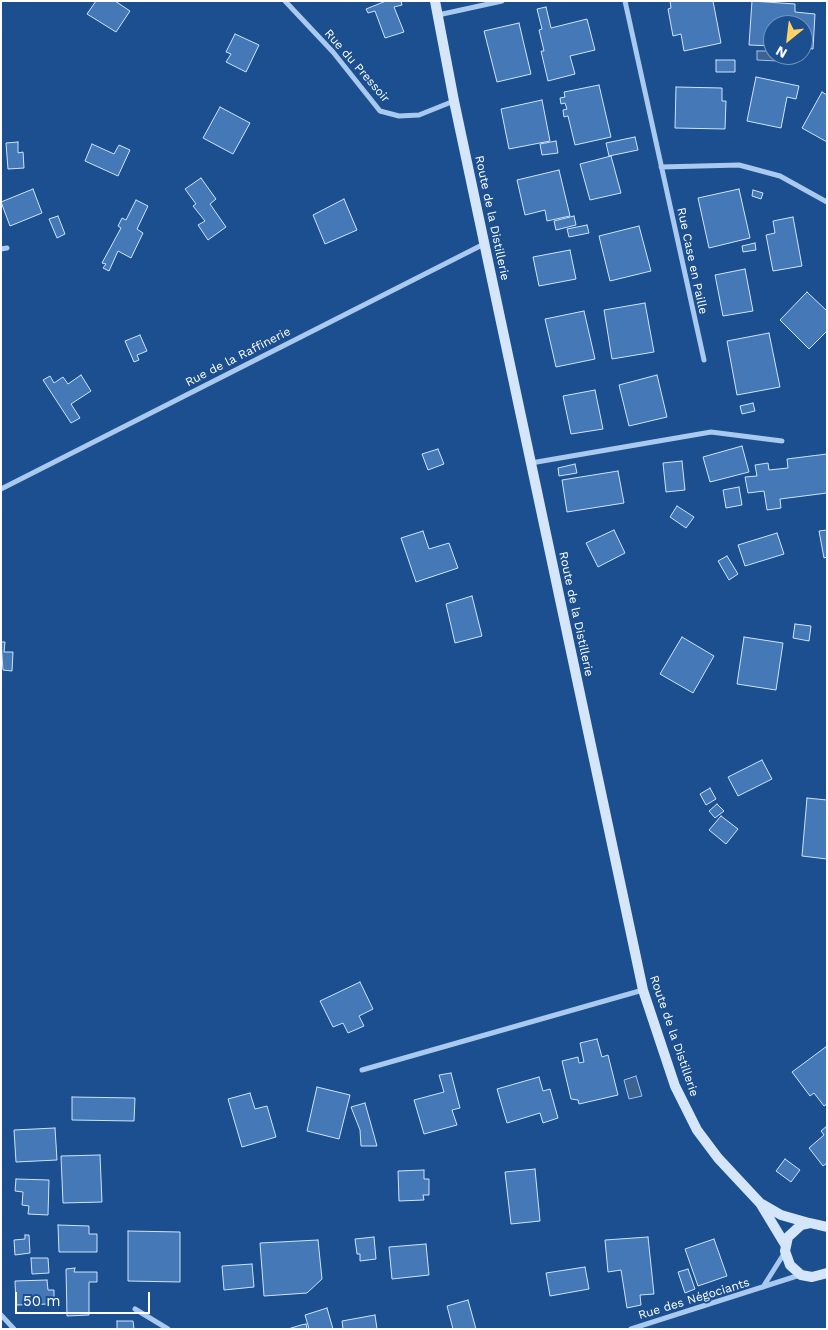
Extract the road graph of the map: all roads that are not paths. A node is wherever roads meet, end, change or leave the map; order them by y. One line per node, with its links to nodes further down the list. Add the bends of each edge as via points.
1 (286, 1): 6 (street, Rue du Pressoir, via 333,52 380,111 400,116 419,115)
2 (435, 1): 5 (street, Route de la Distillerie)
3 (502, 1): 5 (street)
4 (625, 1): 7 (street, Rue Case en Paille)
5 (437, 15): 6 (street, Route de la Distillerie)
6 (454, 101): 9 (street, Route de la Distillerie)
7 (661, 166): 8 (street, via 738,165 780,176); 10 (street, Rue Case en Paille)
8 (827, 202)
9 (484, 244): 12 (street, Route de la Distillerie); 13 (street, Rue de la Raffinerie)
10 (704, 360)
11 (782, 441): 12 (street, via 711,432)
12 (531, 463): 14 (street, Route de la Distillerie)
13 (1, 489)
14 (643, 990): 15 (street); 16 (street, Route de la Distillerie, via 675,1086 693,1122 718,1158)
15 (362, 1070)
16 (760, 1203): 17 (street, Route de la Distillerie, via 781,1215); 18 (street, Route de la Distillerie)
17 (820, 1223): 18 (street, via 794,1230)
18 (786, 1248): 20 (street, Route de la Distillerie, via 790,1265); 22 (street, Rue des Négociants)
19 (827, 1273): 20 (street)
20 (806, 1276): 21 (street); 22 (street, Rue des Négociants)
21 (827, 1278)
22 (763, 1288): 27 (street, Rue des Négociants)
23 (135, 1308): 26 (street)
24 (1, 1315): 25 (street)
25 (14, 1329)
26 (168, 1329)
27 (631, 1329)

